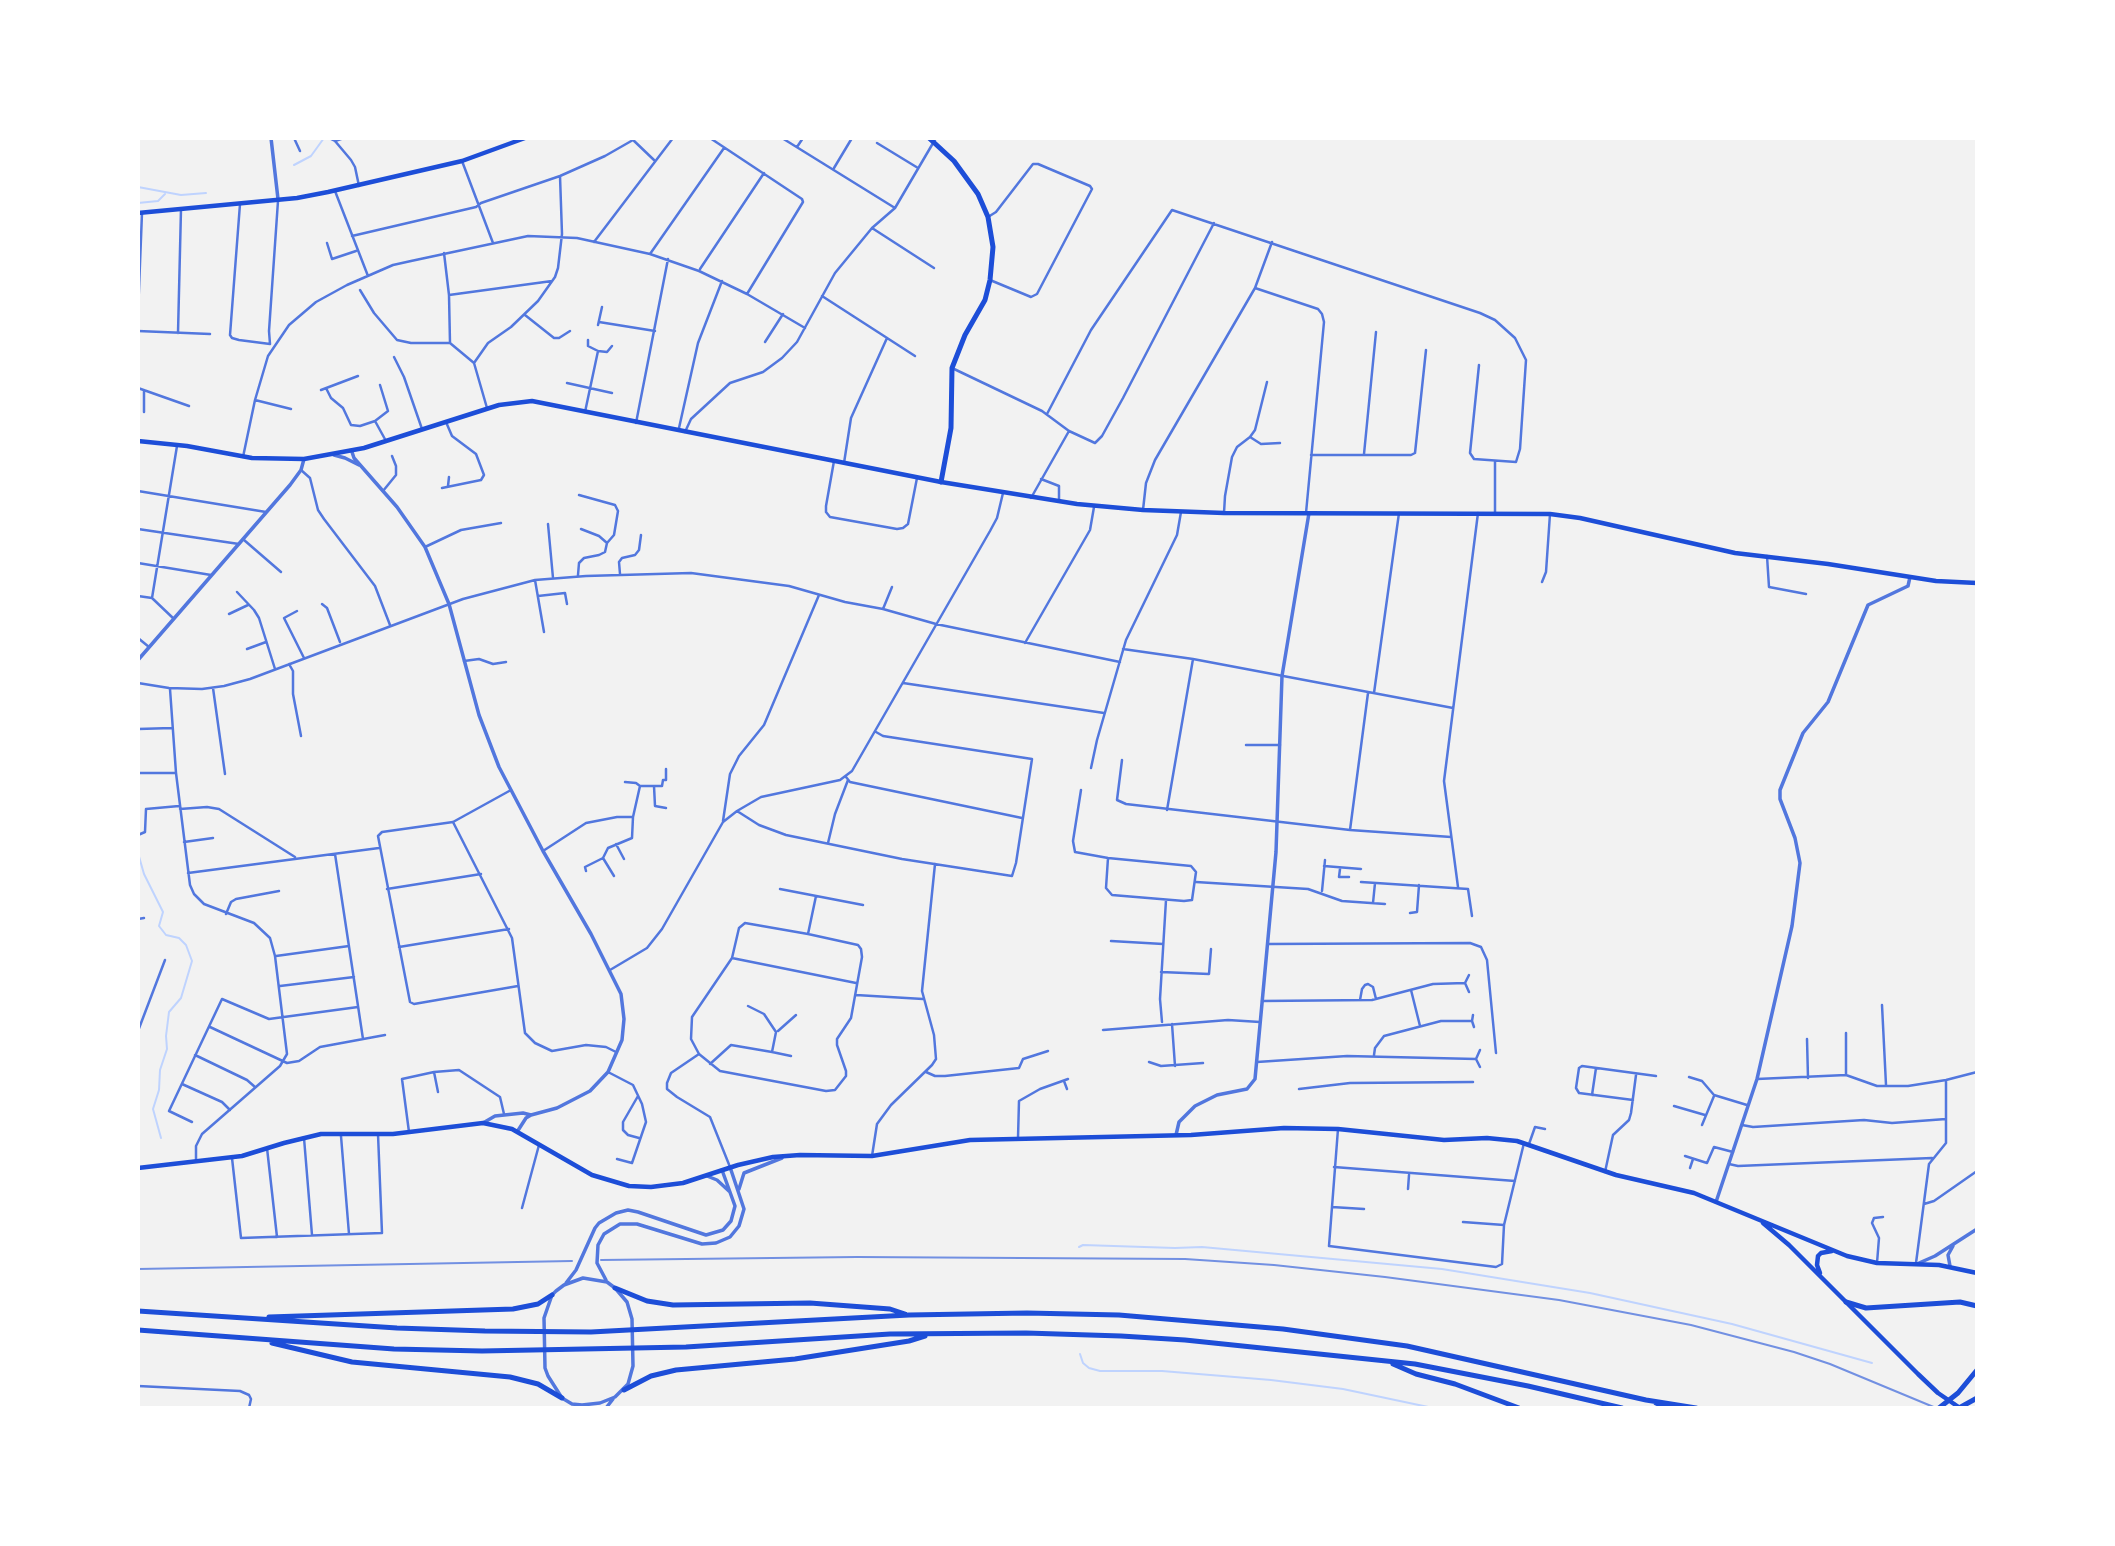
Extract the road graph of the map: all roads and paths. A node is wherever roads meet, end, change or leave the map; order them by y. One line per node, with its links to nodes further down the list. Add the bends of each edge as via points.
1 (271, 138): 26 (street)
2 (294, 138): 17 (street)
3 (329, 138): 13 (street)
4 (344, 138): 13 (street)
5 (524, 138): 18 (main road)
6 (673, 138): 19 (street)
7 (710, 138): 16 (street)
8 (782, 138): 15 (street)
9 (803, 138): 15 (street)
10 (852, 138): 21 (street)
11 (632, 139): 19 (street); 23 (street)
12 (933, 140): 20 (street); 32 (highway, via 969,179)
13 (335, 141): 24 (street, via 355,167)
14 (877, 143): 20 (street)
15 (797, 147): 21 (street)
16 (724, 148): 22 (street); 43 (street)
17 (300, 151)
18 (463, 161): 24 (main road); 28 (street)
19 (654, 161): 37 (street)
20 (918, 168): 29 (street)
21 (833, 170): 29 (street)
22 (764, 173): 46 (street); 53 (street, via 803,202)
23 (560, 176): 28 (street); 36 (street)
24 (359, 186): 25 (main road)
25 (335, 191): 26 (main road); 35 (street)
26 (278, 199): 27 (main road); 71 (street)
27 (240, 204): 30 (main road); 71 (street, via 230,335)
28 (478, 204): 35 (street); 40 (street)
29 (895, 208): 34 (street)
30 (181, 209): 31 (main road); 65 (street)
31 (140, 213): 57 (street)
32 (988, 217): 48 (highway, via 993,247); 48 (street, via 1033,164 1092,189 1037,294 1031,297)
33 (1214, 223): 38 (street); 98 (street, via 1171,210 1091,330); 103 (street, via 1098,441 1093,443)
34 (872, 228): 45 (street); 55 (street)
35 (352, 236): 41 (street)
36 (562, 236): 37 (street); 40 (street); 50 (street, via 561,260)
37 (594, 242): 43 (street)
38 (1272, 242): 51 (street); 120 (street, via 1480,313 1507,329 1524,354 1527,368 1519,456 1512,463)
39 (327, 243): 41 (street, via 331,259)
40 (493, 243): 42 (street)
41 (358, 250): 47 (street)
42 (444, 253): 47 (street); 54 (street)
43 (650, 254): 44 (street)
44 (668, 259): 46 (street); 63 (street)
45 (934, 268)
46 (699, 271): 49 (street)
47 (368, 276): 71 (street, via 316,302)
48 (990, 280): 79 (highway)
49 (722, 281): 53 (street); 104 (street, via 698,342)
50 (552, 282): 54 (street); 59 (street)
51 (1255, 288): 115 (street, via 1322,314); 138 (street, via 1155,460)
52 (360, 290): 70 (street, via 397,340)
53 (747, 294): 58 (street)
54 (449, 295): 70 (street)
55 (822, 296): 60 (street); 67 (street)
56 (602, 307): 63 (street, via 598,324)
57 (138, 314)
58 (783, 314): 60 (street); 69 (street)
59 (525, 315): 62 (street, via 554,338); 77 (street, via 491,340)
60 (805, 328): 104 (street, via 774,365 730,383)
61 (138, 331): 65 (street)
62 (570, 331)
63 (654, 331): 101 (street)
64 (1376, 332): 113 (street)
65 (177, 333): 66 (street)
66 (210, 334)
67 (887, 338): 75 (street); 121 (street, via 851,418)
68 (588, 340): 74 (street)
69 (765, 342)
70 (450, 343): 77 (street)
71 (271, 346): 91 (street)
72 (612, 346): 74 (street, via 607,352)
73 (1426, 349): 113 (street, via 1415,453)
74 (598, 351): 84 (street)
75 (915, 356)
76 (394, 357): 102 (street)
77 (474, 363): 94 (street)
78 (1479, 365): 120 (street, via 1470,453 1474,458)
79 (952, 368): 98 (street); 127 (highway, via 951,428)
80 (358, 376): 86 (street)
81 (1267, 382): 92 (street)
82 (567, 383): 84 (street)
83 (380, 385): 99 (street, via 388,411)
84 (590, 387): 89 (street); 97 (street)
85 (138, 388): 87 (street)
86 (326, 388): 88 (street); 99 (street, via 351,425)
87 (144, 390): 93 (street); 96 (street)
88 (321, 390)
89 (612, 393)
90 (1254, 398): 92 (street)
91 (255, 400): 95 (street); 117 (street)
92 (1262, 400): 105 (street)
93 (189, 406)
94 (487, 408): 97 (main road, via 532,401); 100 (main road)
95 (291, 409)
96 (144, 412)
97 (585, 412): 101 (main road)
98 (1047, 414): 103 (street)
99 (375, 421): 108 (street)
100 (446, 422): 102 (main road); 128 (street, via 452,436 476,454 484,475 481,480)
101 (636, 423): 104 (main road)
102 (422, 429): 108 (main road)
103 (1069, 430): 126 (street)
104 (682, 432): 119 (main road)
105 (1250, 437): 109 (street, via 1255,442); 141 (street, via 1232,457)
106 (1273, 438): 109 (street)
107 (138, 441): 111 (main road)
108 (386, 441): 112 (main road)
109 (1272, 443): 110 (street)
110 (1280, 443)
111 (177, 445): 117 (main road); 134 (street)
112 (352, 452): 114 (main road); 122 (street)
113 (1364, 454): 115 (street)
114 (334, 455): 118 (main road); 122 (street)
115 (1311, 455): 142 (street)
116 (392, 456): 131 (street, via 396,475)
117 (243, 457): 118 (main road)
118 (304, 459): 123 (street)
119 (834, 461): 121 (main road); 125 (street, via 825,506 830,517 903,528 908,524)
120 (1495, 461): 145 (street)
121 (844, 463): 125 (main road)
122 (361, 466): 131 (street)
123 (300, 470): 139 (street); 185 (street, via 310,478 318,510 375,586)
124 (449, 477): 128 (street)
125 (917, 477): 127 (main road)
126 (1041, 479): 135 (street); 136 (street, via 1059,486)
127 (941, 482): 132 (main road)
128 (448, 486): 129 (street)
129 (442, 488)
130 (138, 491): 134 (street)
131 (383, 491): 156 (street)
132 (1003, 493): 135 (main road); 184 (street, via 997,518)
133 (579, 495): 154 (street, via 615,505 614,535)
134 (168, 496): 139 (street); 151 (street)
135 (1031, 498): 136 (main road)
136 (1059, 502): 137 (main road)
137 (1094, 506): 138 (main road); 190 (street, via 1090,530)
138 (1143, 510): 140 (main road)
139 (267, 512): 153 (street)
140 (1181, 512): 141 (main road); 193 (street, via 1180,529)
141 (1224, 513): 142 (main road)
142 (1308, 513): 143 (main road); 202 (street)
143 (1399, 513): 144 (main road); 208 (street)
144 (1478, 513): 145 (main road); 209 (street)
145 (1495, 513): 146 (main road)
146 (1550, 514): 157 (main road); 167 (street)
147 (500, 523): 156 (street, via 461,530)
148 (548, 524): 165 (street)
149 (138, 529): 151 (street)
150 (580, 529): 154 (street)
151 (163, 533): 155 (street); 159 (street)
152 (641, 534): 162 (street, via 639,550 619,562)
153 (243, 539): 155 (street); 160 (street)
154 (607, 543): 163 (street, via 605,552 579,563)
155 (239, 544): 161 (street)
156 (425, 547): 177 (street)
157 (1767, 556): 164 (main road); 171 (street, via 1769,587)
158 (138, 563): 159 (street)
159 (158, 566): 161 (street); 175 (street)
160 (281, 572)
161 (212, 575): 183 (street)
162 (620, 575): 163 (street); 172 (street, via 691,573 789,586)
163 (578, 576): 165 (street)
164 (1910, 577): 168 (main road); 355 (street, via 1909,586 1868,605 1828,702 1803,733 1780,790 1800,863 1792,926)
165 (554, 578): 166 (street)
166 (535, 580): 174 (street); 177 (street)
167 (1542, 582)
168 (1977, 583)
169 (892, 587): 180 (street)
170 (237, 592): 179 (street)
171 (1806, 594)
172 (819, 595): 180 (street); 236 (street, via 764,725 730,774)
173 (138, 596): 175 (street)
174 (538, 596): 178 (street, via 565,593); 186 (street)
175 (152, 598): 183 (street)
176 (322, 604): 189 (street)
177 (449, 604): 185 (street); 197 (street)
178 (567, 604)
179 (249, 605): 182 (street); 188 (street, via 259,618)
180 (883, 609): 184 (street)
181 (297, 611): 194 (street, via 284,618)
182 (229, 614)
183 (174, 619): 191 (street)
184 (936, 624): 190 (street); 204 (street)
185 (390, 625): 189 (street)
186 (544, 632)
187 (138, 638): 191 (street)
188 (266, 642): 192 (street); 201 (street)
189 (340, 643): 194 (street)
190 (1025, 643): 199 (street)
191 (150, 648): 196 (street)
192 (247, 649)
193 (1124, 649): 195 (street); 199 (street)
194 (304, 658): 200 (street)
195 (1193, 659): 202 (street); 232 (street)
196 (138, 660)
197 (464, 661): 198 (street); 227 (street, via 489,742)
198 (506, 662)
199 (1120, 662): 210 (street)
200 (289, 664): 201 (street); 214 (street)
201 (275, 669): 206 (street)
202 (1282, 676): 207 (street); 216 (street)
203 (138, 683): 205 (street)
204 (903, 683): 210 (street); 213 (street)
205 (169, 688): 206 (street); 211 (street)
206 (213, 688): 222 (street)
207 (1368, 693): 208 (street); 238 (street)
208 (1374, 693): 209 (street)
209 (1453, 708): 240 (street, via 1444,781)
210 (1104, 713): 218 (street)
211 (172, 728): 212 (street); 221 (street)
212 (138, 729)
213 (875, 732): 223 (street); 234 (street, via 1032,758)
214 (301, 736)
215 (1246, 745): 216 (street)
216 (1280, 746): 237 (street)
217 (1122, 760): 232 (street, via 1117,800)
218 (1091, 768)
219 (666, 769): 226 (street, via 662,786)
220 (138, 773): 221 (street)
221 (176, 773): 229 (street)
222 (225, 774)
223 (847, 778): 231 (street, via 761,797); 234 (street, via 861,785); 244 (street)
224 (625, 782): 225 (street)
225 (640, 786): 226 (street); 233 (street)
226 (654, 786): 230 (street, via 655,806)
227 (510, 790): 235 (street); 246 (street)
228 (1081, 790): 250 (street, via 1074,850)
229 (179, 808): 239 (street, via 146,809 145,832); 242 (street); 248 (street, via 219,809)
230 (666, 808)
231 (737, 810): 236 (street); 244 (street, via 774,832)
232 (1167, 810): 237 (street)
233 (633, 817): 243 (street, via 632,838); 246 (street, via 586,823)
234 (1023, 818): 253 (street, via 1012,876)
235 (453, 821): 245 (street, via 382,832); 259 (street)
236 (723, 822): 293 (street, via 662,929 647,948)
237 (1277, 822): 238 (street); 267 (street)
238 (1350, 830): 240 (street)
239 (138, 835)
240 (1451, 837): 266 (street)
241 (214, 838): 242 (street)
242 (184, 842): 258 (street)
243 (616, 844): 249 (street); 251 (street)
244 (828, 844): 253 (street)
245 (380, 847): 247 (street); 268 (street)
246 (543, 851): 293 (street)
247 (335, 854): 248 (street); 287 (street)
248 (295, 858): 258 (street)
249 (603, 858): 257 (street, via 585,867); 260 (street)
250 (1108, 858): 262 (street, via 1191,866); 273 (street, via 1109,894)
251 (624, 859)
252 (1325, 859): 254 (street)
253 (935, 864): 304 (street)
254 (1324, 866): 255 (street); 271 (street)
255 (1340, 867): 256 (street); 261 (street, via 1339,877)
256 (1361, 869)
257 (586, 871)
258 (188, 873): 278 (street, via 198,900)
259 (481, 874): 268 (street); 282 (street)
260 (614, 876)
261 (1349, 877)
262 (1196, 882): 267 (street); 273 (street, via 1192,900)
263 (1361, 883): 264 (street)
264 (1375, 883): 265 (street); 274 (street)
265 (1419, 885): 266 (street); 277 (street, via 1418,912)
266 (1458, 887): 279 (street, via 1468,889)
267 (1273, 888): 271 (street); 286 (street)
268 (387, 889): 288 (street)
269 (780, 889): 272 (street)
270 (279, 891): 278 (street, via 236,899)
271 (1322, 892): 274 (street, via 1342,901)
272 (816, 896): 276 (street); 283 (street)
273 (1166, 900): 285 (street)
274 (1373, 903): 275 (street)
275 (1385, 904)
276 (863, 905)
277 (1410, 913)
278 (226, 914): 290 (street, via 262,929)
279 (1472, 916)
280 (144, 918): 281 (street)
281 (138, 919)
282 (509, 929): 288 (street); 300 (street)
283 (808, 934): 291 (street, via 745,923 739,928); 298 (street, via 858,945 862,957)
284 (1111, 941): 285 (street)
285 (1163, 944): 294 (street)
286 (1268, 944): 307 (street); 332 (street, via 1470,943 1481,947 1487,960)
287 (349, 946): 290 (street); 296 (street)
288 (399, 947): 300 (street, via 408,999 414,1004)
289 (1210, 949): 294 (street, via 1209,974)
290 (275, 957): 299 (street)
291 (732, 958): 298 (street); 333 (street, via 692,1017 691,1039)
292 (165, 960): 322 (street)
293 (610, 970): 330 (street, via 623,1004 624,1028)
294 (1161, 972): 316 (street)
295 (1469, 975): 297 (street)
296 (354, 977): 299 (street); 310 (street)
297 (1465, 983): 301 (street); 302 (street)
298 (857, 984): 303 (street)
299 (279, 986): 313 (street)
300 (518, 986): 330 (street, via 525,1033 534,1043 552,1051 586,1045)
301 (1411, 990): 305 (street); 318 (street)
302 (1469, 992)
303 (856, 995): 304 (street); 342 (street, via 851,1018 837,1039 846,1076 835,1090 720,1071)
304 (923, 999): 348 (street, via 936,1055)
305 (1376, 999): 306 (street); 306 (street, via 1368,984)
306 (1360, 1000): 307 (street)
307 (1262, 1001): 315 (street)
308 (1882, 1005): 359 (street)
309 (748, 1006): 323 (street, via 764,1014)
310 (358, 1007): 313 (street); 326 (street)
311 (796, 1014): 323 (street)
312 (1473, 1015): 314 (street)
313 (283, 1017): 319 (street, via 265,1017 222,999); 338 (street)
314 (1472, 1021): 318 (street); 320 (street)
315 (1260, 1022): 317 (street); 340 (street)
316 (1163, 1023): 317 (street); 321 (street)
317 (1172, 1023): 343 (street)
318 (1420, 1026): 336 (street, via 1384,1035)
319 (210, 1027): 334 (street); 338 (street)
320 (1474, 1027)
321 (1103, 1030)
322 (138, 1031)
323 (776, 1032): 331 (street)
324 (1846, 1033): 351 (street)
325 (385, 1035): 326 (street)
326 (363, 1039): 338 (street, via 320,1047 299,1061)
327 (1807, 1039): 354 (street)
328 (1480, 1050): 337 (street)
329 (1048, 1051): 348 (street, via 1023,1059 1019,1068 945,1076)
330 (617, 1052): 347 (street)
331 (772, 1052): 335 (street); 342 (street, via 731,1045)
332 (1496, 1052)
333 (699, 1054): 342 (street); 402 (street, via 671,1073 667,1089 710,1117)
334 (195, 1055): 358 (street); 360 (street)
335 (792, 1056)
336 (1374, 1056): 337 (street); 340 (street)
337 (1476, 1059): 344 (street)
338 (284, 1062): 360 (street)
339 (1149, 1062): 343 (street)
340 (1257, 1062): 385 (street, via 1250,1087 1217,1095 1195,1107 1180,1122)
341 (1203, 1063): 343 (street)
342 (709, 1064)
343 (1175, 1066)
344 (1480, 1067)
345 (1596, 1068): 350 (street); 364 (street); 364 (street, via 1580,1066 1576,1088)
346 (435, 1072): 363 (street); 371 (street, via 459,1070 500,1097); 383 (street, via 402,1079)
347 (608, 1072): 366 (street, via 633,1086); 372 (street, via 590,1091)
348 (926, 1072): 394 (street, via 877,1124)
349 (1977, 1072): 356 (street)
350 (1637, 1074): 352 (street); 367 (street)
351 (1846, 1075): 354 (street); 359 (street)
352 (1656, 1076)
353 (1689, 1077): 365 (street, via 1702,1081)
354 (1808, 1077): 355 (street)
355 (1757, 1079): 368 (street)
356 (1946, 1080): 359 (street); 374 (street)
357 (1473, 1082): 362 (street)
358 (182, 1084): 370 (street); 375 (street, via 169,1111)
359 (1886, 1086)
360 (255, 1087): 370 (street)
361 (1067, 1088): 387 (street, via 1066,1080 1019,1101)
362 (1299, 1088)
363 (438, 1092)
364 (1592, 1095): 367 (street)
365 (1714, 1095): 368 (street); 373 (street)
366 (638, 1096): 388 (street, via 646,1122); 388 (street, via 623,1130)
367 (1633, 1100): 408 (street, via 1629,1120 1610,1141)
368 (1749, 1105): 378 (street)
369 (1674, 1106): 373 (street)
370 (230, 1110): 400 (street, via 202,1134)
371 (504, 1114): 372 (street); 376 (street)
372 (531, 1115): 381 (street)
373 (1705, 1115): 377 (street)
374 (1946, 1119): 378 (street); 397 (street, via 1947,1143)
375 (192, 1122)
376 (483, 1123): 381 (main road); 383 (main road)
377 (1702, 1125)
378 (1742, 1125): 392 (street)
379 (1338, 1129): 385 (main road); 389 (main road); 403 (street)
380 (1545, 1129): 389 (street, via 1535,1127)
381 (517, 1132): 390 (main road)
382 (341, 1133): 384 (main road); 386 (main road); 426 (street)
383 (409, 1133): 384 (main road)
384 (378, 1134): 426 (street, via 384,1230)
385 (1176, 1136): 387 (main road)
386 (304, 1138): 391 (main road); 425 (street)
387 (1018, 1138): 394 (main road, via 970,1140)
388 (640, 1139): 398 (street, via 632,1163)
389 (1526, 1143): 408 (main road); 411 (street)
390 (539, 1144): 410 (main road, via 592,1174 629,1186 673,1186); 418 (street)
391 (267, 1148): 396 (main road); 427 (street)
392 (1733, 1152): 399 (street, via 1714,1147 1707,1163); 401 (street)
393 (787, 1156): 394 (main road); 402 (main road); 413 (street, via 744,1173)
394 (872, 1156)
395 (1685, 1156): 399 (street)
396 (232, 1157): 400 (main road); 427 (street, via 241,1238)
397 (1932, 1158): 401 (street); 416 (street)
398 (617, 1159)
399 (1693, 1159): 405 (street)
400 (196, 1161): 404 (main road)
401 (1729, 1164): 415 (street)
402 (730, 1167): 406 (main road); 413 (street)
403 (1334, 1167): 409 (street); 417 (street)
404 (138, 1168)
405 (1690, 1168)
406 (722, 1170): 410 (main road); 414 (street)
407 (1977, 1171): 416 (street)
408 (1605, 1172): 415 (main road)
409 (1409, 1174): 411 (street); 412 (street)
410 (705, 1176): 414 (street)
411 (1515, 1181): 423 (street)
412 (1408, 1189)
413 (739, 1190): 435 (street, via 743,1218 735,1233 719,1242 702,1244 638,1224 614,1226 600,1240 597,1253)
414 (730, 1192): 436 (street, via 735,1206 732,1221 711,1235 628,1210 610,1216 595,1228 576,1270)
415 (1716, 1202): 422 (main road)
416 (1924, 1204): 431 (street)
417 (1331, 1206): 419 (street); 423 (street, via 1329,1245 1500,1266)
418 (523, 1208)
419 (1364, 1209)
420 (1883, 1217): 430 (street, via 1872,1223 1879,1238)
421 (1463, 1222): 423 (street)
422 (1762, 1222): 429 (main road); 434 (main road)
423 (1504, 1225)
424 (1977, 1229): 428 (street)
425 (312, 1235): 426 (street); 427 (street)
426 (349, 1235)
427 (277, 1237)
428 (1955, 1245): 431 (street); 432 (street, via 1948,1255)
429 (1832, 1251): 430 (main road); 434 (main road, via 1821,1253 1816,1260)
430 (1877, 1263): 431 (main road)
431 (1917, 1263): 432 (main road)
432 (1950, 1266): 433 (main road)
433 (1977, 1273)
434 (1823, 1279): 439 (main road)
435 (607, 1282): 436 (street, via 583,1278); 437 (street)
436 (564, 1284): 438 (street)
437 (615, 1288): 442 (highway, via 673,1305 810,1303 890,1308); 450 (street, via 627,1302 632,1319 633,1366)
438 (552, 1295): 443 (highway, via 538,1304 513,1309); 452 (street, via 544,1318 545,1368)
439 (1846, 1302): 440 (highway, via 1866,1308 1960,1302); 463 (main road, via 1938,1393)
440 (1977, 1306)
441 (138, 1311): 443 (highway)
442 (909, 1315): 443 (highway, via 590,1332 409,1329); 454 (highway, via 1106,1315 1283,1329 1407,1346)
443 (252, 1319)
444 (138, 1330): 446 (highway)
445 (931, 1334): 446 (highway, via 686,1347 482,1351); 447 (highway, via 1172,1339); 450 (highway, via 806,1357 676,1370)
446 (261, 1339): 452 (highway, via 352,1362 526,1380)
447 (1387, 1362): 458 (highway); 459 (highway, via 1486,1377)
448 (1977, 1370): 462 (highway)
449 (138, 1386): 456 (street, via 240,1391 249,1395)
450 (624, 1390): 451 (street)
451 (615, 1397): 455 (street); 457 (street)
452 (562, 1398): 455 (street)
453 (1976, 1399): 463 (highway)
454 (1646, 1400): 460 (highway); 461 (highway)
455 (574, 1406)
456 (249, 1408)
457 (606, 1408)
458 (1519, 1408)
459 (1622, 1408)
460 (1667, 1408)
461 (1696, 1408)
462 (1939, 1408)
463 (1960, 1408)

